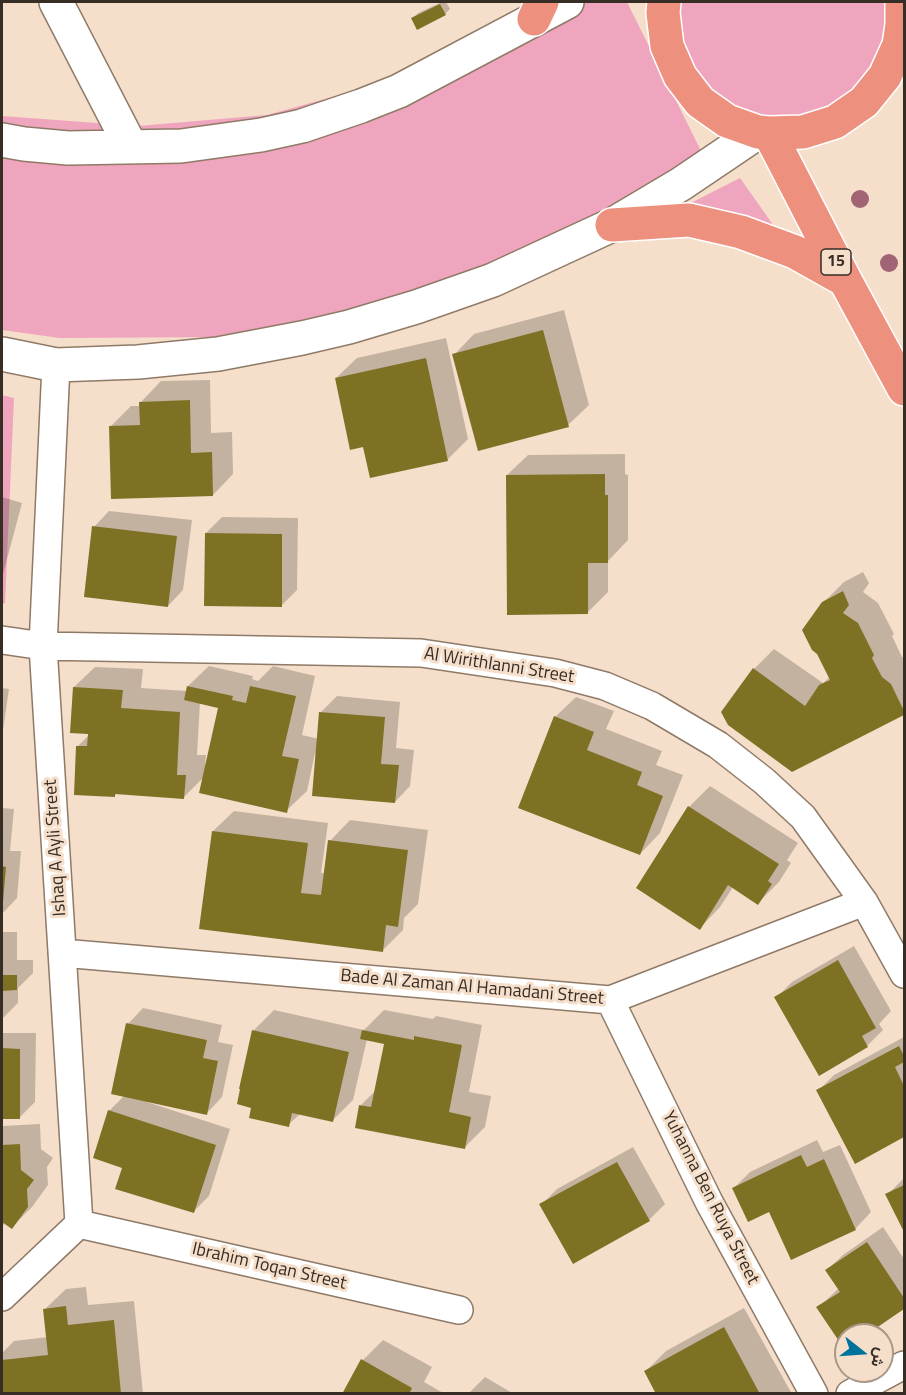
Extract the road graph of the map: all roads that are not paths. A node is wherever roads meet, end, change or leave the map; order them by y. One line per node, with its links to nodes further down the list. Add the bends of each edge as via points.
1 (56, 2): 9 (main road)
2 (567, 2): 5 (main road)
3 (664, 2): 7 (highway, via 667,46 680,76 700,102 727,121)
4 (902, 2): 6 (highway)
5 (538, 10): 9 (main road, via 399,91 302,126 224,141)
6 (902, 57): 7 (highway, via 864,102 835,122 803,132)
7 (763, 132): 10 (main road); 11 (highway, 15, via 779,152)
8 (2, 140): 9 (main road, via 68,148)
9 (130, 147)
10 (612, 225): 11 (highway, via 688,220 741,232 795,252); 13 (main road, via 493,280 349,327 218,354)
11 (845, 280): 14 (highway, 15)
12 (2, 354): 13 (main road)
13 (56, 365): 16 (street, Ishaq A Ayli Street)
14 (904, 389)
15 (2, 640): 16 (street, Al Wirithlanni Street)
16 (43, 646): 17 (street, Al Wirithlanni Street, via 421,652 555,672 605,686 652,706 718,745 764,781 803,817); 18 (street, Ishaq A Ayli Street)
17 (864, 902): 19 (street, Al Wirithlanni Street); 20 (street, Bade Al Zaman Al Hamadani Street)
18 (62, 953): 20 (street, Bade Al Zaman Al Hamadani Street); 21 (street, Ishaq A Ayli Street)
19 (904, 974)
20 (610, 1000): 25 (street, Yuhanna Ben Ruya Street, via 710,1202)
21 (79, 1224): 22 (street); 23 (street, Ibrahim Toqan Street)
22 (2, 1297)
23 (459, 1310)
24 (904, 1365): 26 (street)
25 (814, 1394)
26 (850, 1394)

